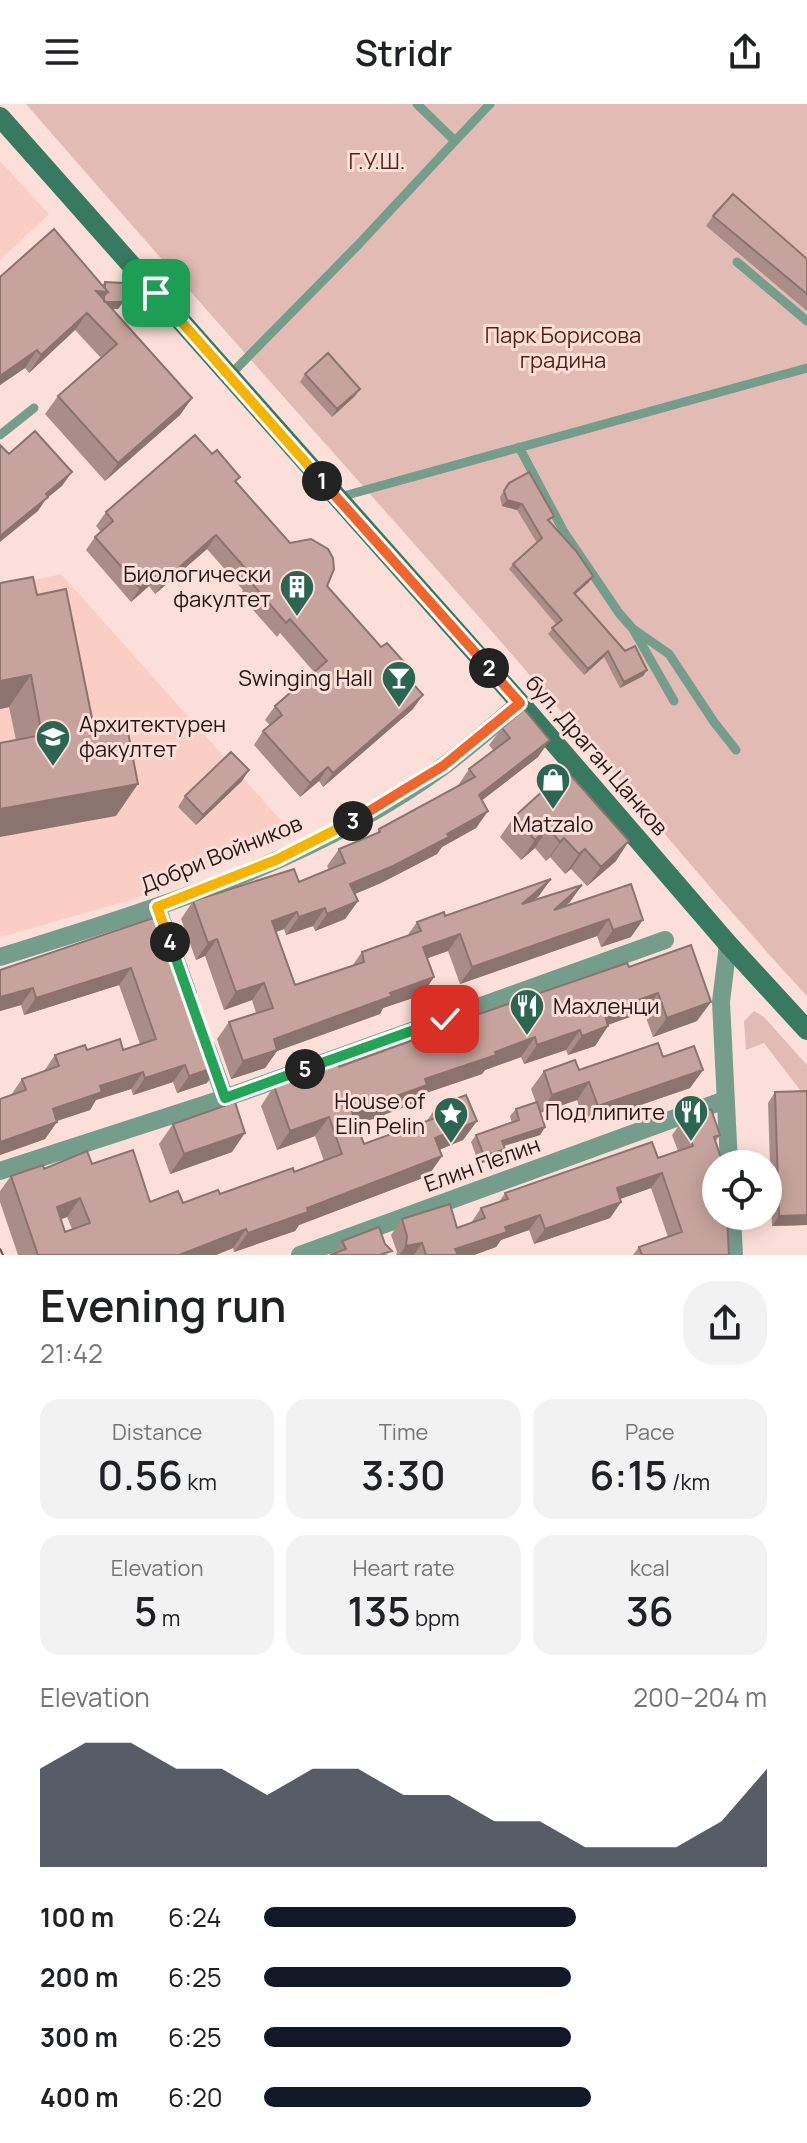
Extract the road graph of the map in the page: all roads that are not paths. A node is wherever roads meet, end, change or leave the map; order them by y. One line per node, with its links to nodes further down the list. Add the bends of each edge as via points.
1 (417, 104): 4 (lane)
2 (490, 104): 4 (lane)
3 (0, 117): 8 (street, бул. Драган Цанков)
4 (455, 141): 8 (lane)
5 (737, 262): 6 (lane)
6 (807, 321)
7 (807, 368): 11 (lane)
8 (229, 376): 12 (street, бул. Драган Цанков)
9 (34, 408): 10 (lane)
10 (0, 435)
11 (519, 447): 12 (lane); 13 (lane, via 564,532)
12 (338, 498): 15 (street, бул. Драган Цанков)
13 (633, 629): 14 (lane); 16 (lane, via 669,654)
14 (674, 701)
15 (520, 703): 17 (street, Добри Войников, via 443,766 357,818 276,860); 19 (street, бул. Драган Цанков)
16 (736, 750)
17 (157, 907): 20 (street, Добри Войников); 22 (street)
18 (665, 940): 22 (street)
19 (728, 944): 21 (street, бул. Драган Цанков); 23 (street, via 721,1002)
20 (0, 957)
21 (807, 1030)
22 (225, 1098): 25 (street)
23 (725, 1100): 24 (street); 27 (street, Елин Пелин, via 378,1235)
24 (728, 1150)
25 (0, 1171)
26 (733, 1230): 28 (street)
27 (300, 1255)
28 (734, 1255)

